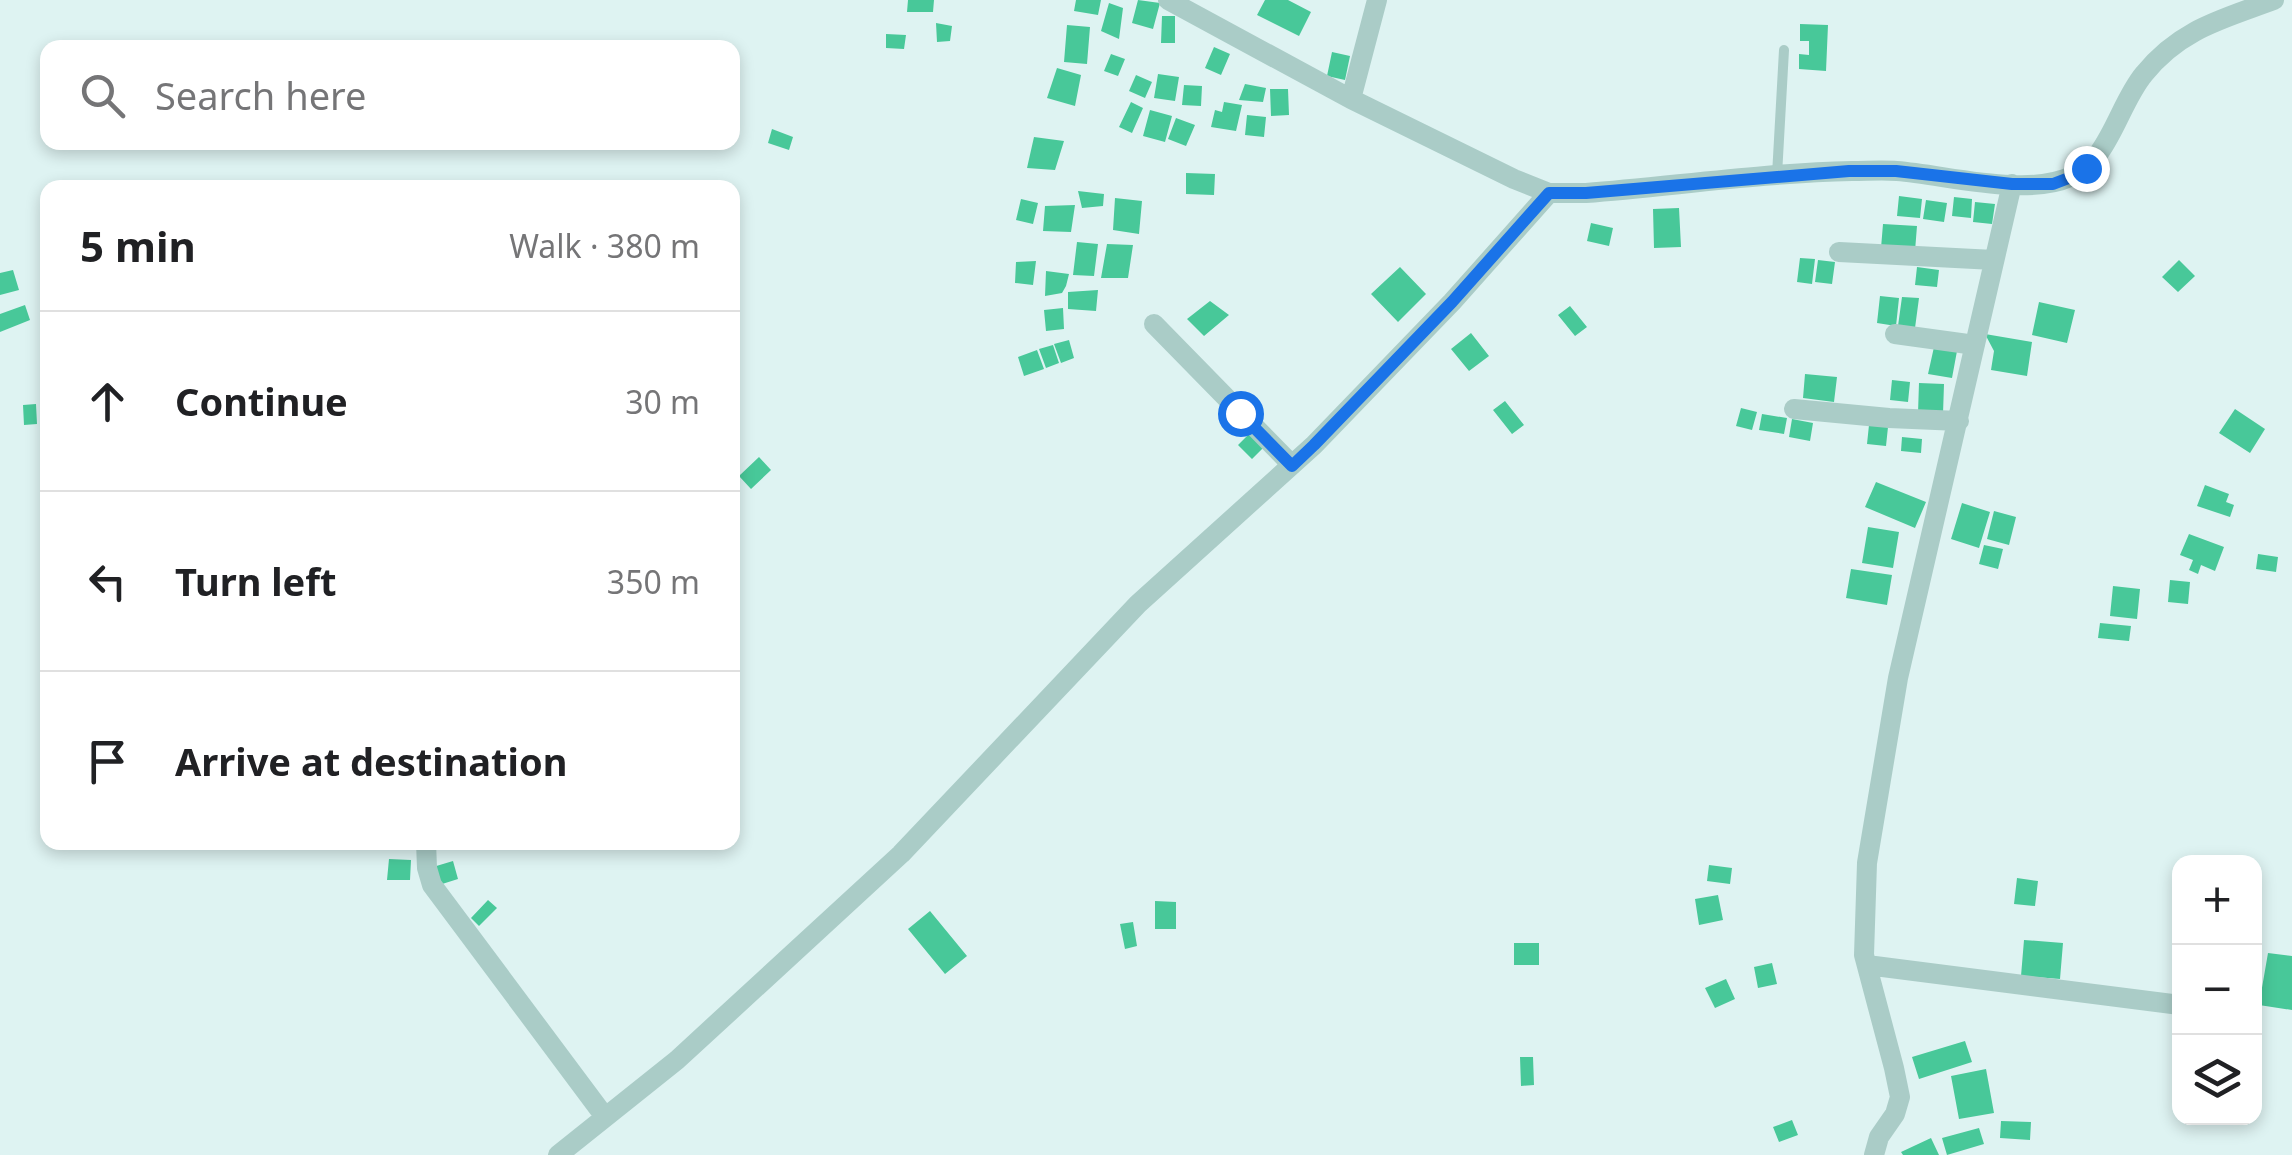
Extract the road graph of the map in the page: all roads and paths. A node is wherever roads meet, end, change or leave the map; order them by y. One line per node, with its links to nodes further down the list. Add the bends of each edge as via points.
1 (1377, 0): 5 (street)
2 (2274, 0): 7 (street, via 2176,42 2142,75 2086,168 2053,184)
3 (1175, 2): 5 (street)
4 (1784, 50): 6 (lane)
5 (1351, 99): 8 (street)
6 (1777, 176): 7 (street, via 1896,171); 8 (street)
7 (2012, 184): 10 (street)
8 (1549, 193): 16 (street)
9 (1839, 252): 10 (street)
10 (1994, 260): 13 (street)
11 (1154, 324): 16 (street)
12 (1895, 334): 13 (street)
13 (1975, 345): 15 (street)
14 (1794, 410): 15 (street)
15 (1958, 421): 18 (street, via 1877,794 1862,944)
16 (1292, 466): 20 (street, via 1138,604 901,854)
17 (426, 850): 20 (street, via 432,885)
18 (1867, 965): 19 (street); 22 (street, via 1900,1097)
19 (2172, 1004)
20 (606, 1117): 21 (street)
21 (558, 1155)
22 (1874, 1155)

